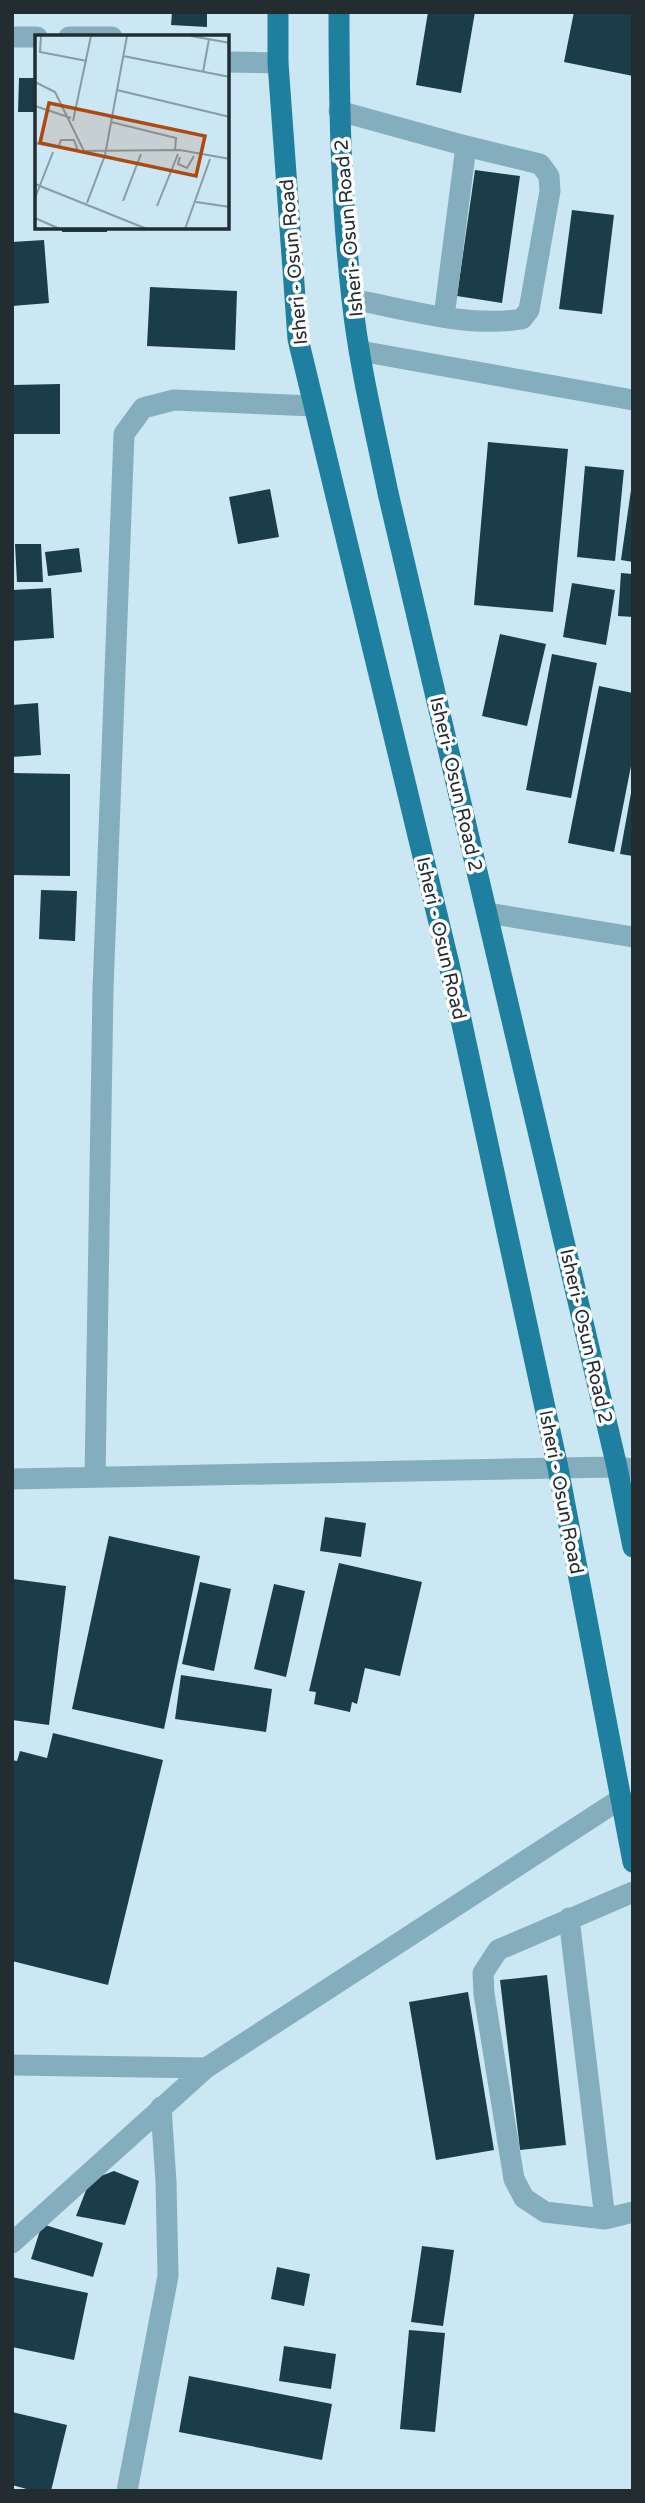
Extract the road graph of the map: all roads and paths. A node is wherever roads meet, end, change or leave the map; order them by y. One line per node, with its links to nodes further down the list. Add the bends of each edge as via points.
1 (278, 12): 6 (main road, Isheri - Osun Road)
2 (339, 12): 7 (main road, Isheri- Osun Road 2)
3 (12, 37): 4 (street)
4 (35, 37)
5 (229, 62): 6 (street)
6 (278, 63): 13 (main road, Isheri - Osun Road, via 298,339)
7 (339, 111): 8 (street); 9 (main road, Isheri- Osun Road 2)
8 (466, 146): 10 (street); 10 (street, via 540,164 549,176 550,191 530,310 522,319 506,321)
9 (352, 299): 10 (street); 11 (main road, Isheri- Osun Road 2)
10 (444, 317)
11 (359, 351): 12 (street); 14 (main road, Isheri- Osun Road 2, via 388,493)
12 (633, 400)
13 (313, 406): 16 (main road, Isheri - Osun Road, via 449,964); 18 (street, via 174,400 143,408 124,434 103,989)
14 (488, 913): 15 (street); 17 (main road, Isheri- Osun Road 2)
15 (633, 937)
16 (558, 1468): 17 (street); 18 (street); 21 (main road, Isheri - Osun Road)
17 (625, 1468): 20 (main road, Isheri- Osun Road 2)
18 (95, 1477): 19 (street)
19 (12, 1479)
20 (633, 1547)
21 (622, 1798): 22 (main road, Isheri - Osun Road); 26 (street)
22 (633, 1861)
23 (633, 1892): 24 (street)
24 (569, 1918): 29 (street); 29 (street, via 498,1950 484,1973 484,1994 513,2179 524,2198 545,2211)
25 (12, 2065): 26 (street)
26 (206, 2068): 27 (street)
27 (160, 2107): 30 (street); 31 (street, via 168,2276)
28 (633, 2212): 29 (street)
29 (605, 2219)
30 (12, 2243)
31 (127, 2491)

